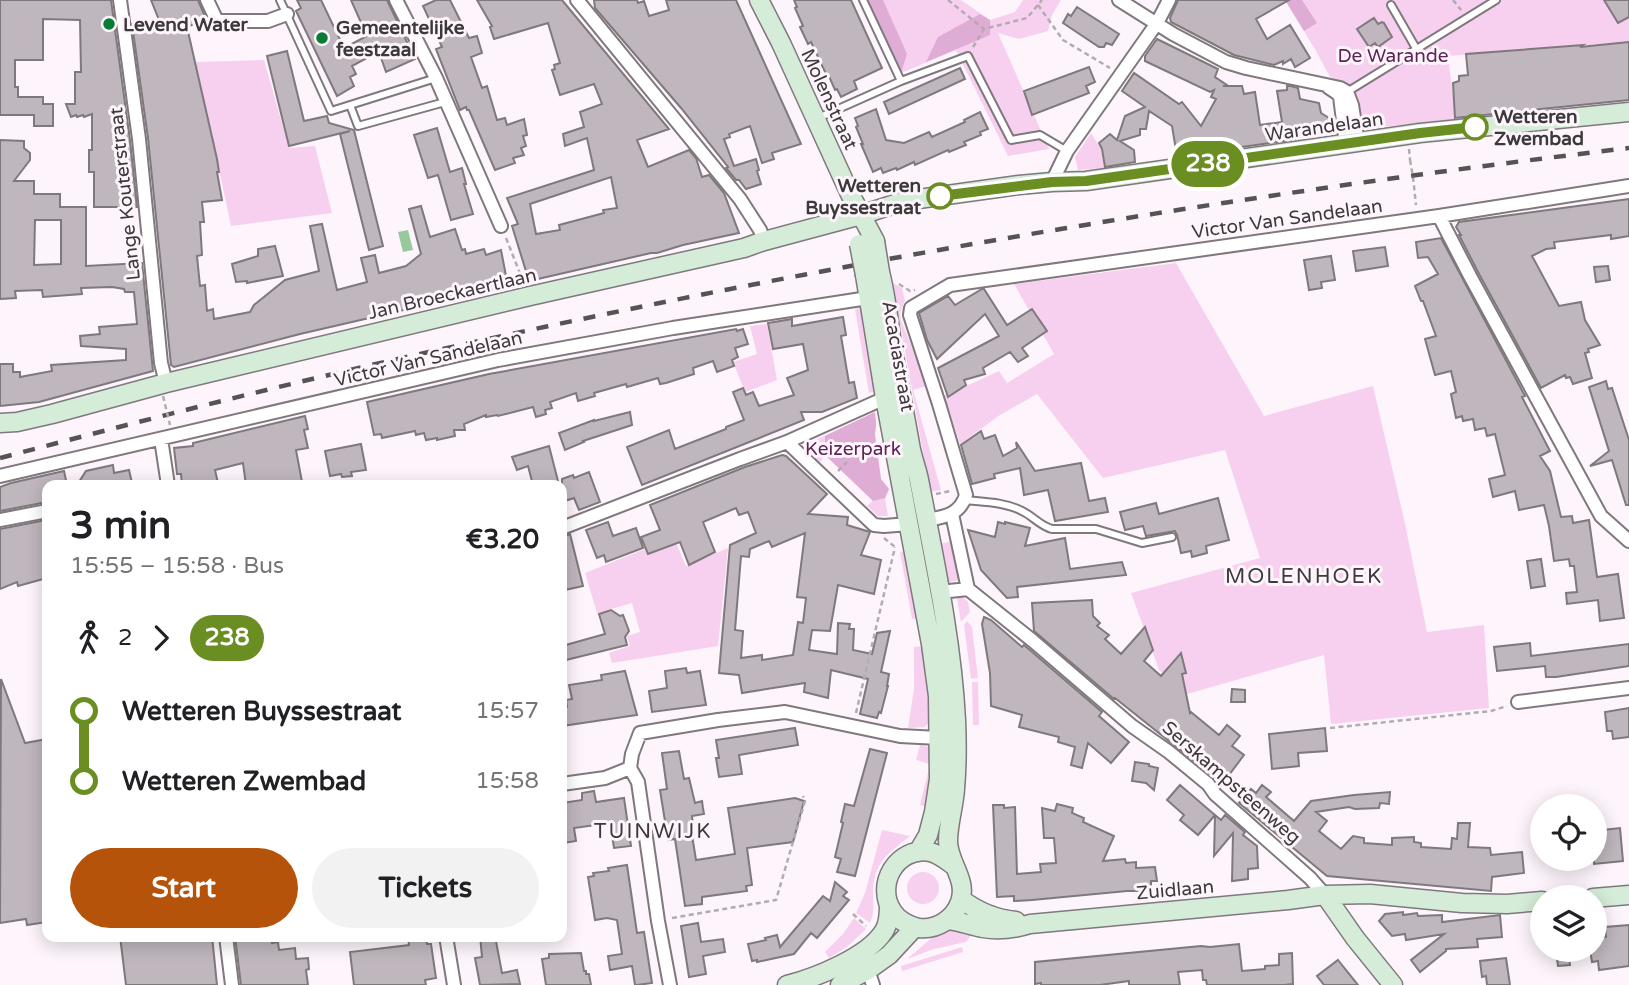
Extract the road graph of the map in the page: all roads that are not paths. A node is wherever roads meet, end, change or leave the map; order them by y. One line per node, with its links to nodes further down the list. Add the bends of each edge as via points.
1 (120, 0): 34 (street, Lange Kouterstraat)
2 (207, 0): 12 (street, via 217,21 268,21)
3 (280, 0): 12 (lane)
4 (396, 0): 15 (street)
5 (577, 0): 30 (street, via 740,199)
6 (759, 0): 22 (main road, Molenstraat)
7 (863, 0): 16 (lane)
8 (1119, 0): 13 (street)
9 (1169, 0): 13 (street)
10 (1496, 0): 14 (lane, Warandelaan)
11 (1391, 5): 14 (lane)
12 (287, 14): 20 (lane, via 331,111)
13 (1157, 23): 17 (street, via 1226,62); 24 (street)
14 (1417, 50): 18 (lane, Warandelaan)
15 (436, 78): 19 (street); 20 (lane)
16 (901, 81): 22 (lane); 24 (lane, via 968,55 1011,140 1040,135)
17 (1325, 85): 18 (street); 23 (street, via 1339,97)
18 (1348, 92): 23 (street)
19 (447, 102): 20 (lane, via 358,127); 29 (street)
20 (350, 105)
21 (1629, 112): 23 (main road, Warandelaan)
22 (817, 119): 27 (main road, Molenstraat)
23 (1352, 144): 25 (main road, Warandelaan)
24 (1067, 152): 25 (street)
25 (1052, 182): 27 (main road, Warandelaan, via 904,201)
26 (1629, 186): 28 (street, Victor Van Sandelaan)
27 (861, 215): 30 (main road, Jan Broeckaertlaan); 31 (main road, Acaciastraat, bridge)
28 (1440, 216): 32 (street, Victor Van Sandelaan); 48 (street, via 1601,516)
29 (501, 226)
30 (764, 241): 34 (main road, Jan Broeckaertlaan)
31 (875, 274): 33 (main road, Acaciastraat); 35 (main road, Acaciastraat)
32 (950, 285): 41 (street, Acaciastraat, via 911,308 910,315)
33 (868, 298): 35 (main road, Acaciastraat); 37 (street, Victor Van Sandelaan, via 498,360)
34 (164, 390): 36 (main road, Jan Broeckaertlaan)
35 (893, 397): 38 (street); 45 (main road, Acaciastraat, via 920,482)
36 (0, 423)
37 (161, 439): 39 (street, Victor Van Sandelaan); 40 (street)
38 (787, 442): 45 (street, via 874,525); 46 (street)
39 (0, 477)
40 (167, 480)
41 (965, 500): 43 (street); 47 (lane, via 1016,508 1052,529 1096,529 1142,543)
42 (42, 512): 44 (street)
43 (951, 514): 45 (street); 49 (street)
44 (0, 520)
45 (918, 522): 50 (main road, Acaciastraat); 53 (main road, Acaciastraat)
46 (567, 526)
47 (1172, 537)
48 (1629, 541)
49 (968, 589): 50 (street); 58 (street, Serskampsteenweg, via 1208,784)
50 (940, 592): 57 (main road, Acaciastraat, via 956,722 955,789 948,840)
51 (1629, 688): 52 (street)
52 (1518, 702)
53 (939, 738): 54 (street, via 900,736 785,712 640,733); 56 (main road, Acaciastraat, via 934,812)
54 (630, 768): 55 (street, via 605,778); 72 (street, via 638,782)
55 (567, 783)
56 (918, 852): 57 (main road, via 931,852); 63 (main road, via 895,864 888,875)
57 (953, 865): 61 (main road, Acaciastraat, via 962,883)
58 (1325, 895): 62 (main road); 65 (main road, Zuidlaan); 75 (main road)
59 (1629, 895): 60 (main road)
60 (1607, 897)
61 (961, 899): 64 (main road); 65 (main road, Zuidlaan, via 986,914)
62 (1530, 902)
63 (889, 905): 66 (main road, via 901,920); 73 (main road, via 885,930 875,942 823,973)
64 (948, 920): 65 (main road, Zuidlaan, via 981,928); 66 (main road, via 934,927)
65 (1030, 924)
66 (915, 927): 69 (main road)
67 (227, 942): 70 (street)
68 (447, 942): 71 (street)
69 (871, 978): 74 (main road)
70 (232, 985)
71 (454, 985)
72 (670, 985)
73 (788, 985)
74 (840, 985)
75 (1393, 985)

